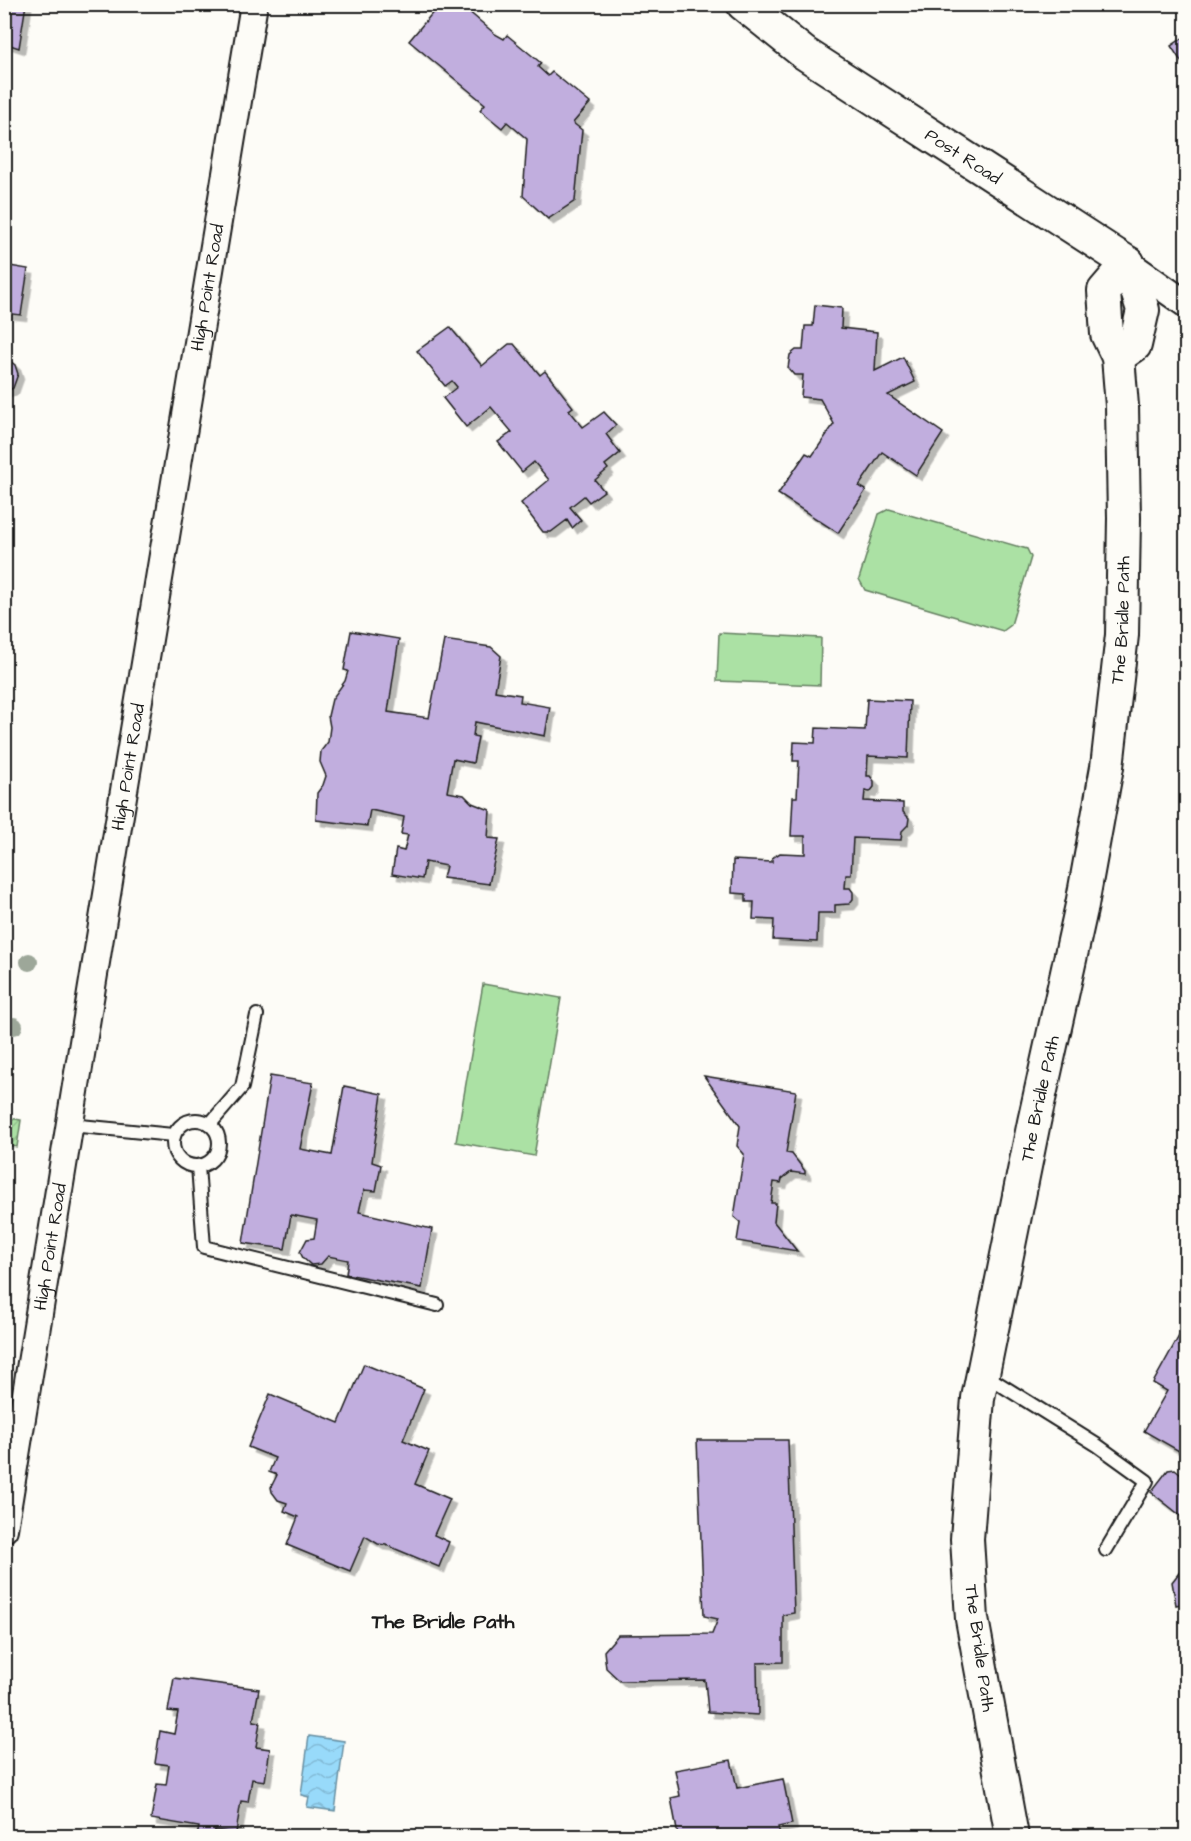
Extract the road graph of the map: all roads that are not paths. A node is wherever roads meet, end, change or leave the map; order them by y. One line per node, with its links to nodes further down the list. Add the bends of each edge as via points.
1 (254, 4): 7 (street, High Point Road)
2 (743, 4): 3 (street, Post Road, via 804,53)
3 (1128, 264): 4 (street, Post Road); 11 (street, The Bridle Path, via 1143,310 1135,345 1118,357 1124,518 1122,635 1107,767)
4 (1186, 304)
5 (257, 1015): 6 (lane, via 242,1087)
6 (210, 1124): 8 (lane, via 189,1120); 9 (lane, via 219,1138 217,1153)
7 (70, 1125): 8 (lane); 12 (street, High Point Road)
8 (173, 1135): 9 (lane, via 177,1157 190,1166)
9 (198, 1166): 10 (lane, via 204,1248)
10 (437, 1305)
11 (984, 1374): 13 (lane, via 1147,1481); 14 (street, The Bridle Path, via 978,1398 967,1539 969,1573 972,1619)
12 (4, 1529)
13 (1106, 1550)
14 (1012, 1836)

